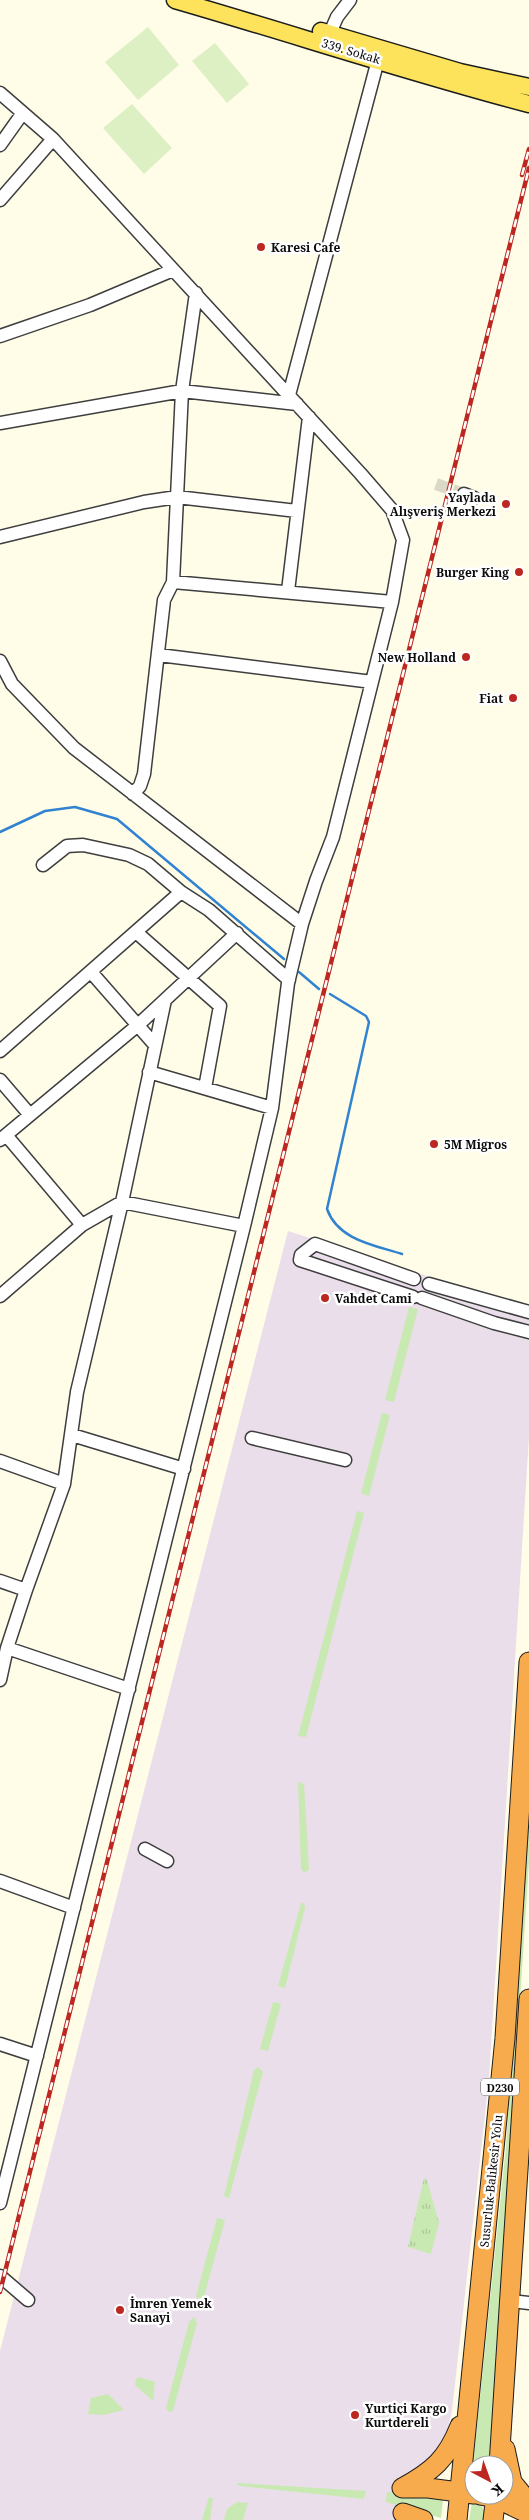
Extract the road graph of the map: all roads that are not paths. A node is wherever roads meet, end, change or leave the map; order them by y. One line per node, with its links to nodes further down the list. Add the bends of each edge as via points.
1 (175, 0): 5 (main road, 339. Sokak)
2 (215, 0): 4 (main road, 339. Sokak)
3 (350, 0): 4 (street, via 336,17)
4 (330, 33): 7 (main road, 339. Sokak)
5 (378, 60): 7 (main road, 339. Sokak, via 448,83); 16 (street)
6 (0, 94): 8 (street)
7 (528, 95)
8 (22, 114): 9 (street); 10 (street)
9 (53, 139): 11 (street); 12 (street)
10 (0, 145)
11 (0, 200)
12 (173, 270): 13 (street); 14 (street, via 90,305)
13 (196, 293): 15 (street); 16 (street)
14 (0, 336)
15 (182, 391): 16 (street); 18 (street); 19 (street)
16 (293, 399): 17 (street)
17 (309, 417): 20 (street); 24 (street, via 392,510 401,528 404,540)
18 (0, 423)
19 (177, 497): 20 (street); 21 (street); 22 (street)
20 (297, 511): 23 (street)
21 (0, 537)
22 (172, 582): 23 (street); 25 (street, via 164,600)
23 (288, 592): 24 (street)
24 (392, 602): 27 (street)
25 (159, 655): 27 (street); 28 (street, via 144,774)
26 (0, 661): 28 (street, via 12,684 74,748)
27 (372, 682): 31 (street, via 333,838)
28 (133, 794): 31 (street)
29 (43, 865): 30 (street, via 67,846 83,845 129,855 148,864)
30 (181, 892): 32 (street); 33 (street)
31 (302, 924): 36 (street)
32 (136, 932): 34 (street); 35 (street)
33 (237, 933): 35 (street); 36 (street)
34 (91, 972): 38 (street); 40 (street)
35 (188, 980): 37 (street); 43 (street, via 220,1006)
36 (289, 980): 44 (street)
37 (166, 1000): 38 (street); 39 (street)
38 (138, 1026): 39 (street); 45 (street)
39 (155, 1045): 41 (street)
40 (0, 1051)
41 (149, 1072): 43 (street); 47 (street)
42 (0, 1080): 45 (street)
43 (205, 1088): 44 (street)
44 (272, 1108): 49 (street)
45 (30, 1115): 46 (street)
46 (3, 1137): 48 (street)
47 (122, 1202): 48 (street); 49 (street); 56 (street, via 77,1392)
48 (82, 1224): 52 (street)
49 (244, 1226): 60 (street)
50 (414, 1279): 51 (street, via 424,1279); 53 (street, via 409,1288); 53 (street, via 315,1244 301,1254 300,1260)
51 (429, 1284): 53 (street, via 430,1291); 54 (street)
52 (0, 1296)
53 (418, 1298): 55 (street, via 494,1324)
54 (529, 1312)
55 (529, 1332)
56 (72, 1435): 60 (street); 61 (street)
57 (252, 1438): 58 (street)
58 (345, 1460)
59 (0, 1461): 61 (street)
60 (184, 1469): 67 (street)
61 (64, 1484): 63 (street)
62 (0, 1581): 63 (street)
63 (26, 1590): 64 (street)
64 (7, 1648): 66 (street); 67 (street)
65 (529, 1662): 80 (highway, Susurluk-Balıkesir Yolu / D230, via 505,2038)
66 (0, 1680)
67 (129, 1689): 71 (street)
68 (145, 1849): 69 (street)
69 (167, 1861)
70 (0, 1881): 71 (street)
71 (74, 1908): 75 (street)
72 (529, 1999): 73 (highway, Susurluk-Balıkesir Yolu / D230)
73 (528, 2036): 79 (highway, Susurluk-Balıkesir Yolu / D230)
74 (0, 2044): 75 (street)
75 (37, 2056): 76 (street)
76 (0, 2203)
77 (0, 2276): 78 (street)
78 (28, 2300)
79 (520, 2302): 81 (highway, Susurluk-Balıkesir Yolu / D230)
80 (468, 2407): 82 (highway, Susurluk-Balıkesir Yolu / D230); 84 (highway, via 451,2450 425,2476 402,2488)
81 (503, 2427): 83 (highway, Susurluk-Balıkesir Yolu / D230); 86 (highway, via 506,2463 512,2482)
82 (467, 2455)
83 (500, 2455)
84 (464, 2492)
85 (464, 2501): 92 (highway, Susurluk-Balıkesir Yolu / D230)
86 (529, 2503)
87 (492, 2505): 93 (highway)
88 (510, 2505): 89 (highway)
89 (529, 2514)
90 (408, 2517): 91 (highway)
91 (423, 2520)
92 (458, 2520)
93 (494, 2520)

